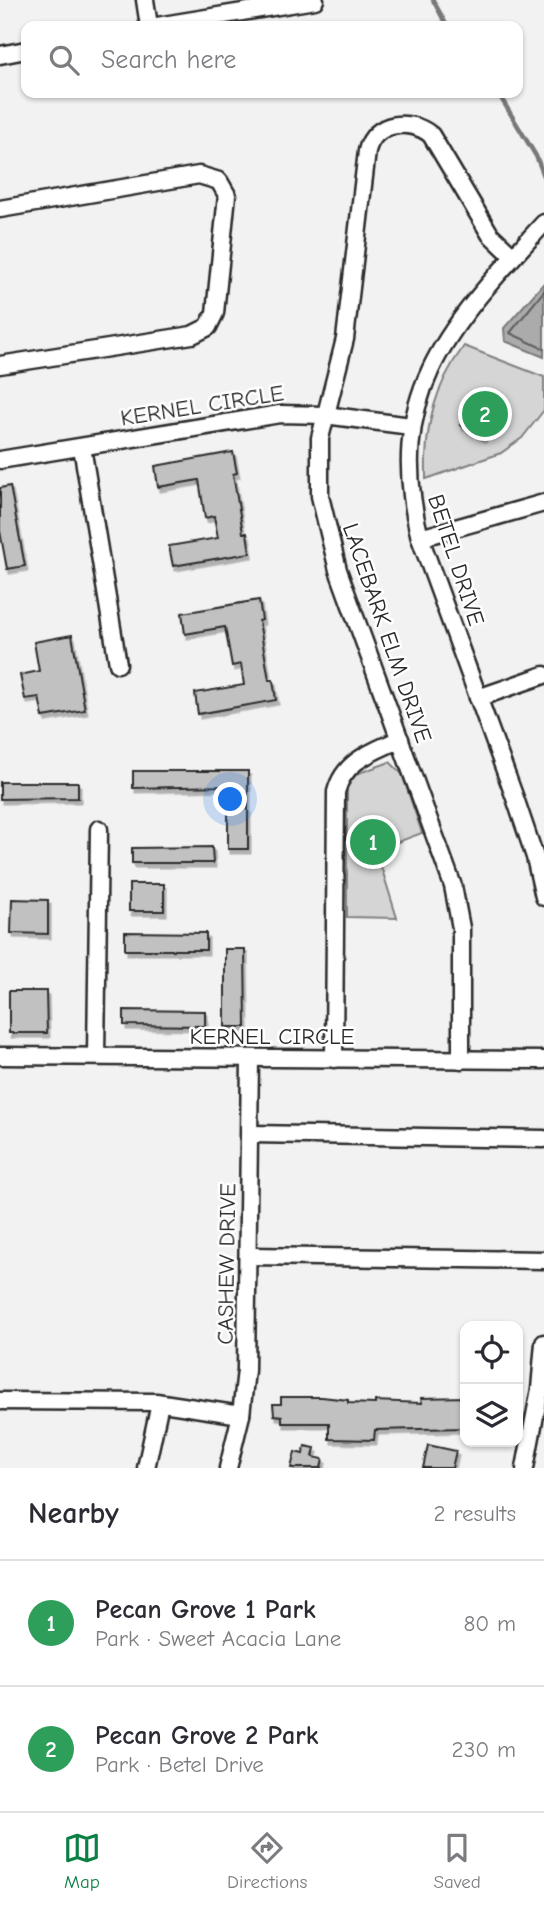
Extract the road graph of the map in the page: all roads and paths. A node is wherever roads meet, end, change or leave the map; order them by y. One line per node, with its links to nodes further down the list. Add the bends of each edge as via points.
1 (145, 0): 3 (street)
2 (315, 0): 4 (street)
3 (148, 21)
4 (187, 21)
5 (21, 51): 6 (street)
6 (0, 55)
7 (0, 209): 10 (street, via 199,174 219,181 227,195 215,313 208,327 192,335)
8 (544, 223): 9 (street, BETEL DRIVE)
9 (513, 256): 11 (street, LACEBARK ELM DRIVE, via 490,234 423,128 405,123 374,136 367,150 345,339); 12 (street, BETEL DRIVE, via 443,343 427,372)
10 (0, 365)
11 (325, 415): 12 (street, KERNEL CIRCLE); 13 (street, KERNEL CIRCLE, via 249,417); 20 (street, LACEBARK ELM DRIVE, via 318,453 326,531)
12 (411, 426): 16 (street, BETEL DRIVE, via 410,488)
13 (82, 447): 14 (street, KERNEL CIRCLE); 17 (street)
14 (0, 460)
15 (544, 503): 16 (street)
16 (420, 538): 19 (street, BETEL DRIVE)
17 (118, 664)
18 (544, 676): 19 (street)
19 (478, 698): 22 (street, BETEL DRIVE, via 531,845)
20 (400, 739): 26 (street, via 357,760 341,776 337,792); 28 (street, LACEBARK ELM DRIVE, via 450,877 461,928)
21 (99, 829): 24 (street)
22 (544, 897)
23 (0, 1056): 24 (street, KERNEL CIRCLE)
24 (96, 1056): 25 (street, KERNEL CIRCLE)
25 (250, 1059): 26 (street, KERNEL CIRCLE); 29 (street, CASHEW DRIVE)
26 (334, 1059): 28 (street, KERNEL CIRCLE)
27 (544, 1059): 28 (street, KERNEL CIRCLE)
28 (461, 1060)
29 (251, 1134): 30 (street); 31 (street, CASHEW DRIVE)
30 (544, 1139)
31 (249, 1255): 32 (street); 36 (street, CASHEW DRIVE)
32 (544, 1260)
33 (544, 1343): 39 (street)
34 (0, 1401): 35 (street)
35 (160, 1403): 36 (street); 37 (street)
36 (241, 1415): 38 (street, CASHEW DRIVE)
37 (146, 1468)
38 (228, 1468)
39 (525, 1468)

